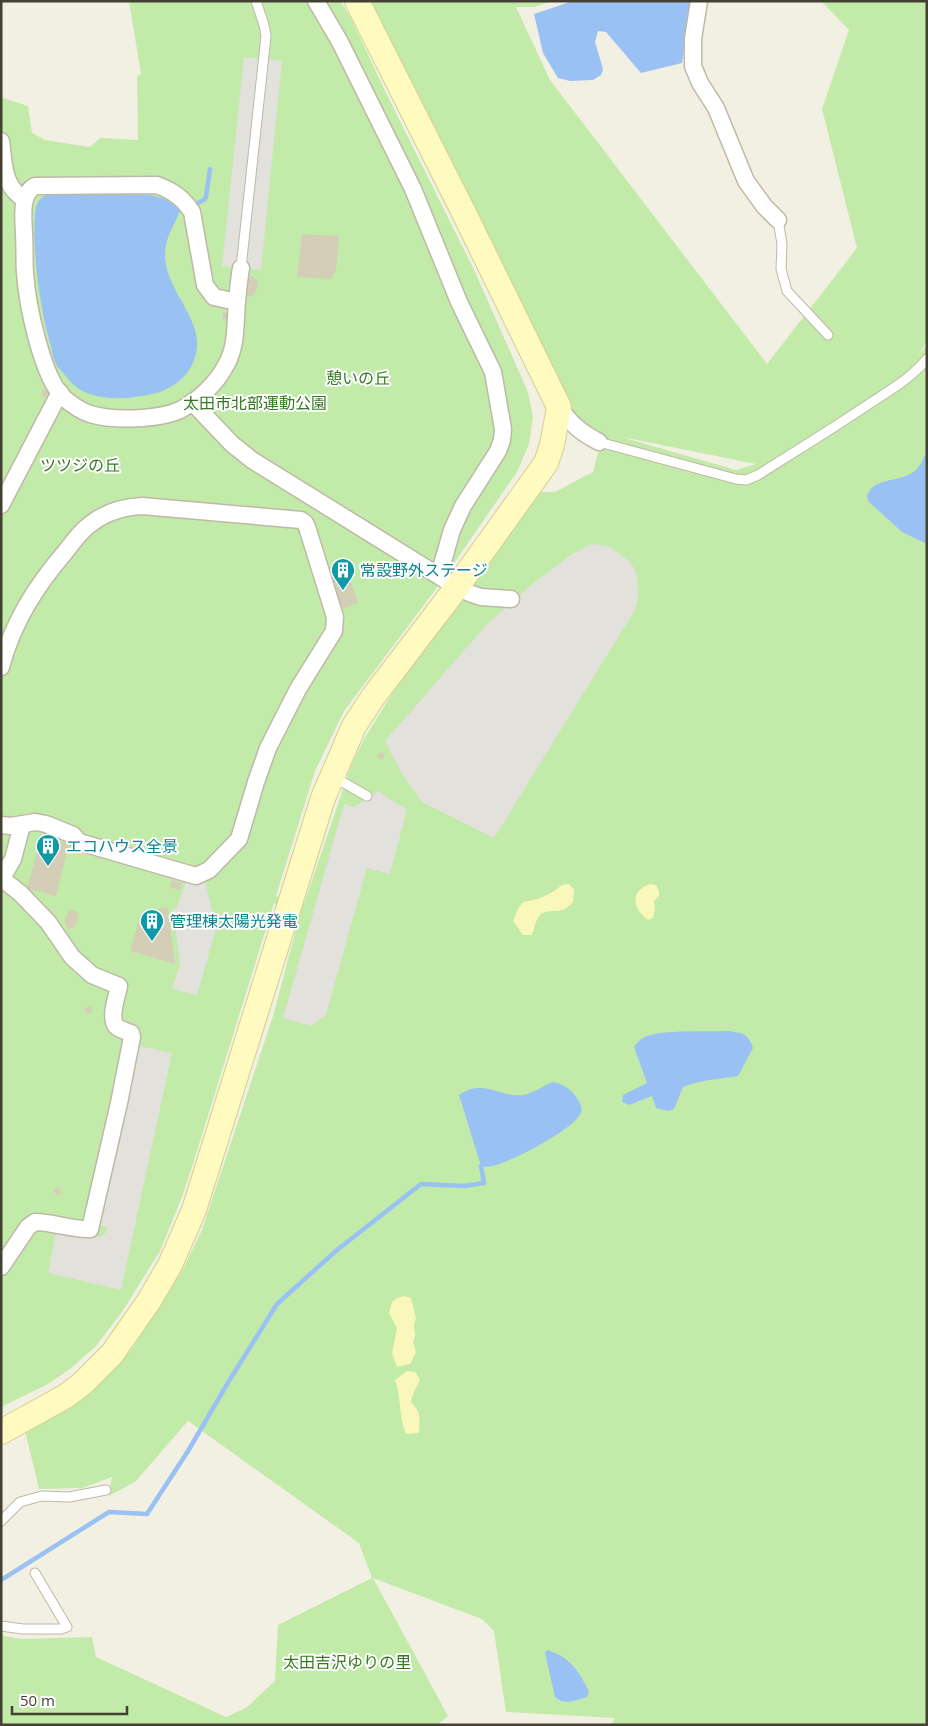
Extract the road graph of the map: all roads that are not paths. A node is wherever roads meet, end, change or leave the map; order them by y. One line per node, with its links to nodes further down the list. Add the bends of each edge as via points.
1 (256, 1): 8 (lane, via 266,36)
2 (316, 1): 13 (street, via 340,42 413,189 459,302 493,372 502,440 452,530 443,578 252,460)
3 (357, 1): 14 (street)
4 (699, 1): 7 (street, via 692,66 716,108 746,181)
5 (1, 141): 6 (street, via 4,171 11,188)
6 (25, 199): 9 (street, via 30,188 35,186 157,185 176,193 187,204 194,219 204,285 214,297); 12 (street, via 25,274 33,320 49,374)
7 (778, 220): 10 (lane, via 781,268 787,291)
8 (241, 268): 9 (street)
9 (236, 302): 13 (street, via 234,342 227,365 209,388)
10 (828, 335)
11 (927, 359): 15 (lane, via 906,379 844,421 746,480)
12 (60, 392): 13 (street, via 88,413 101,417 150,417 181,410); 16 (street)
13 (192, 402)
14 (558, 407): 15 (street, via 573,425); 20 (street, via 546,462 373,697 354,726)
15 (599, 442)
16 (1, 504)
17 (469, 593): 18 (street)
18 (511, 599)
19 (1, 667): 23 (street, via 7,645 28,602 56,562 92,522 134,506 301,520 306,523 335,617 334,632 298,689 272,741 239,839 209,870 196,876 79,842 74,835 46,824)
20 (332, 776): 21 (lane); 26 (street, via 194,1210 170,1265 112,1354 98,1368 66,1396)
21 (367, 796)
22 (1, 824): 23 (street)
23 (22, 825): 24 (street, via 13,859)
24 (2, 878): 25 (street, via 48,922 72,958 92,975 119,986 114,1021 121,1030 131,1033 132,1041 90,1229 35,1222 28,1227)
25 (1, 1267)
26 (1, 1432)
27 (106, 1490): 28 (lane, via 69,1497 42,1496 20,1502)
28 (1, 1521)
29 (35, 1573): 31 (lane, via 67,1627)
30 (1, 1619): 31 (lane)
31 (4, 1627)

